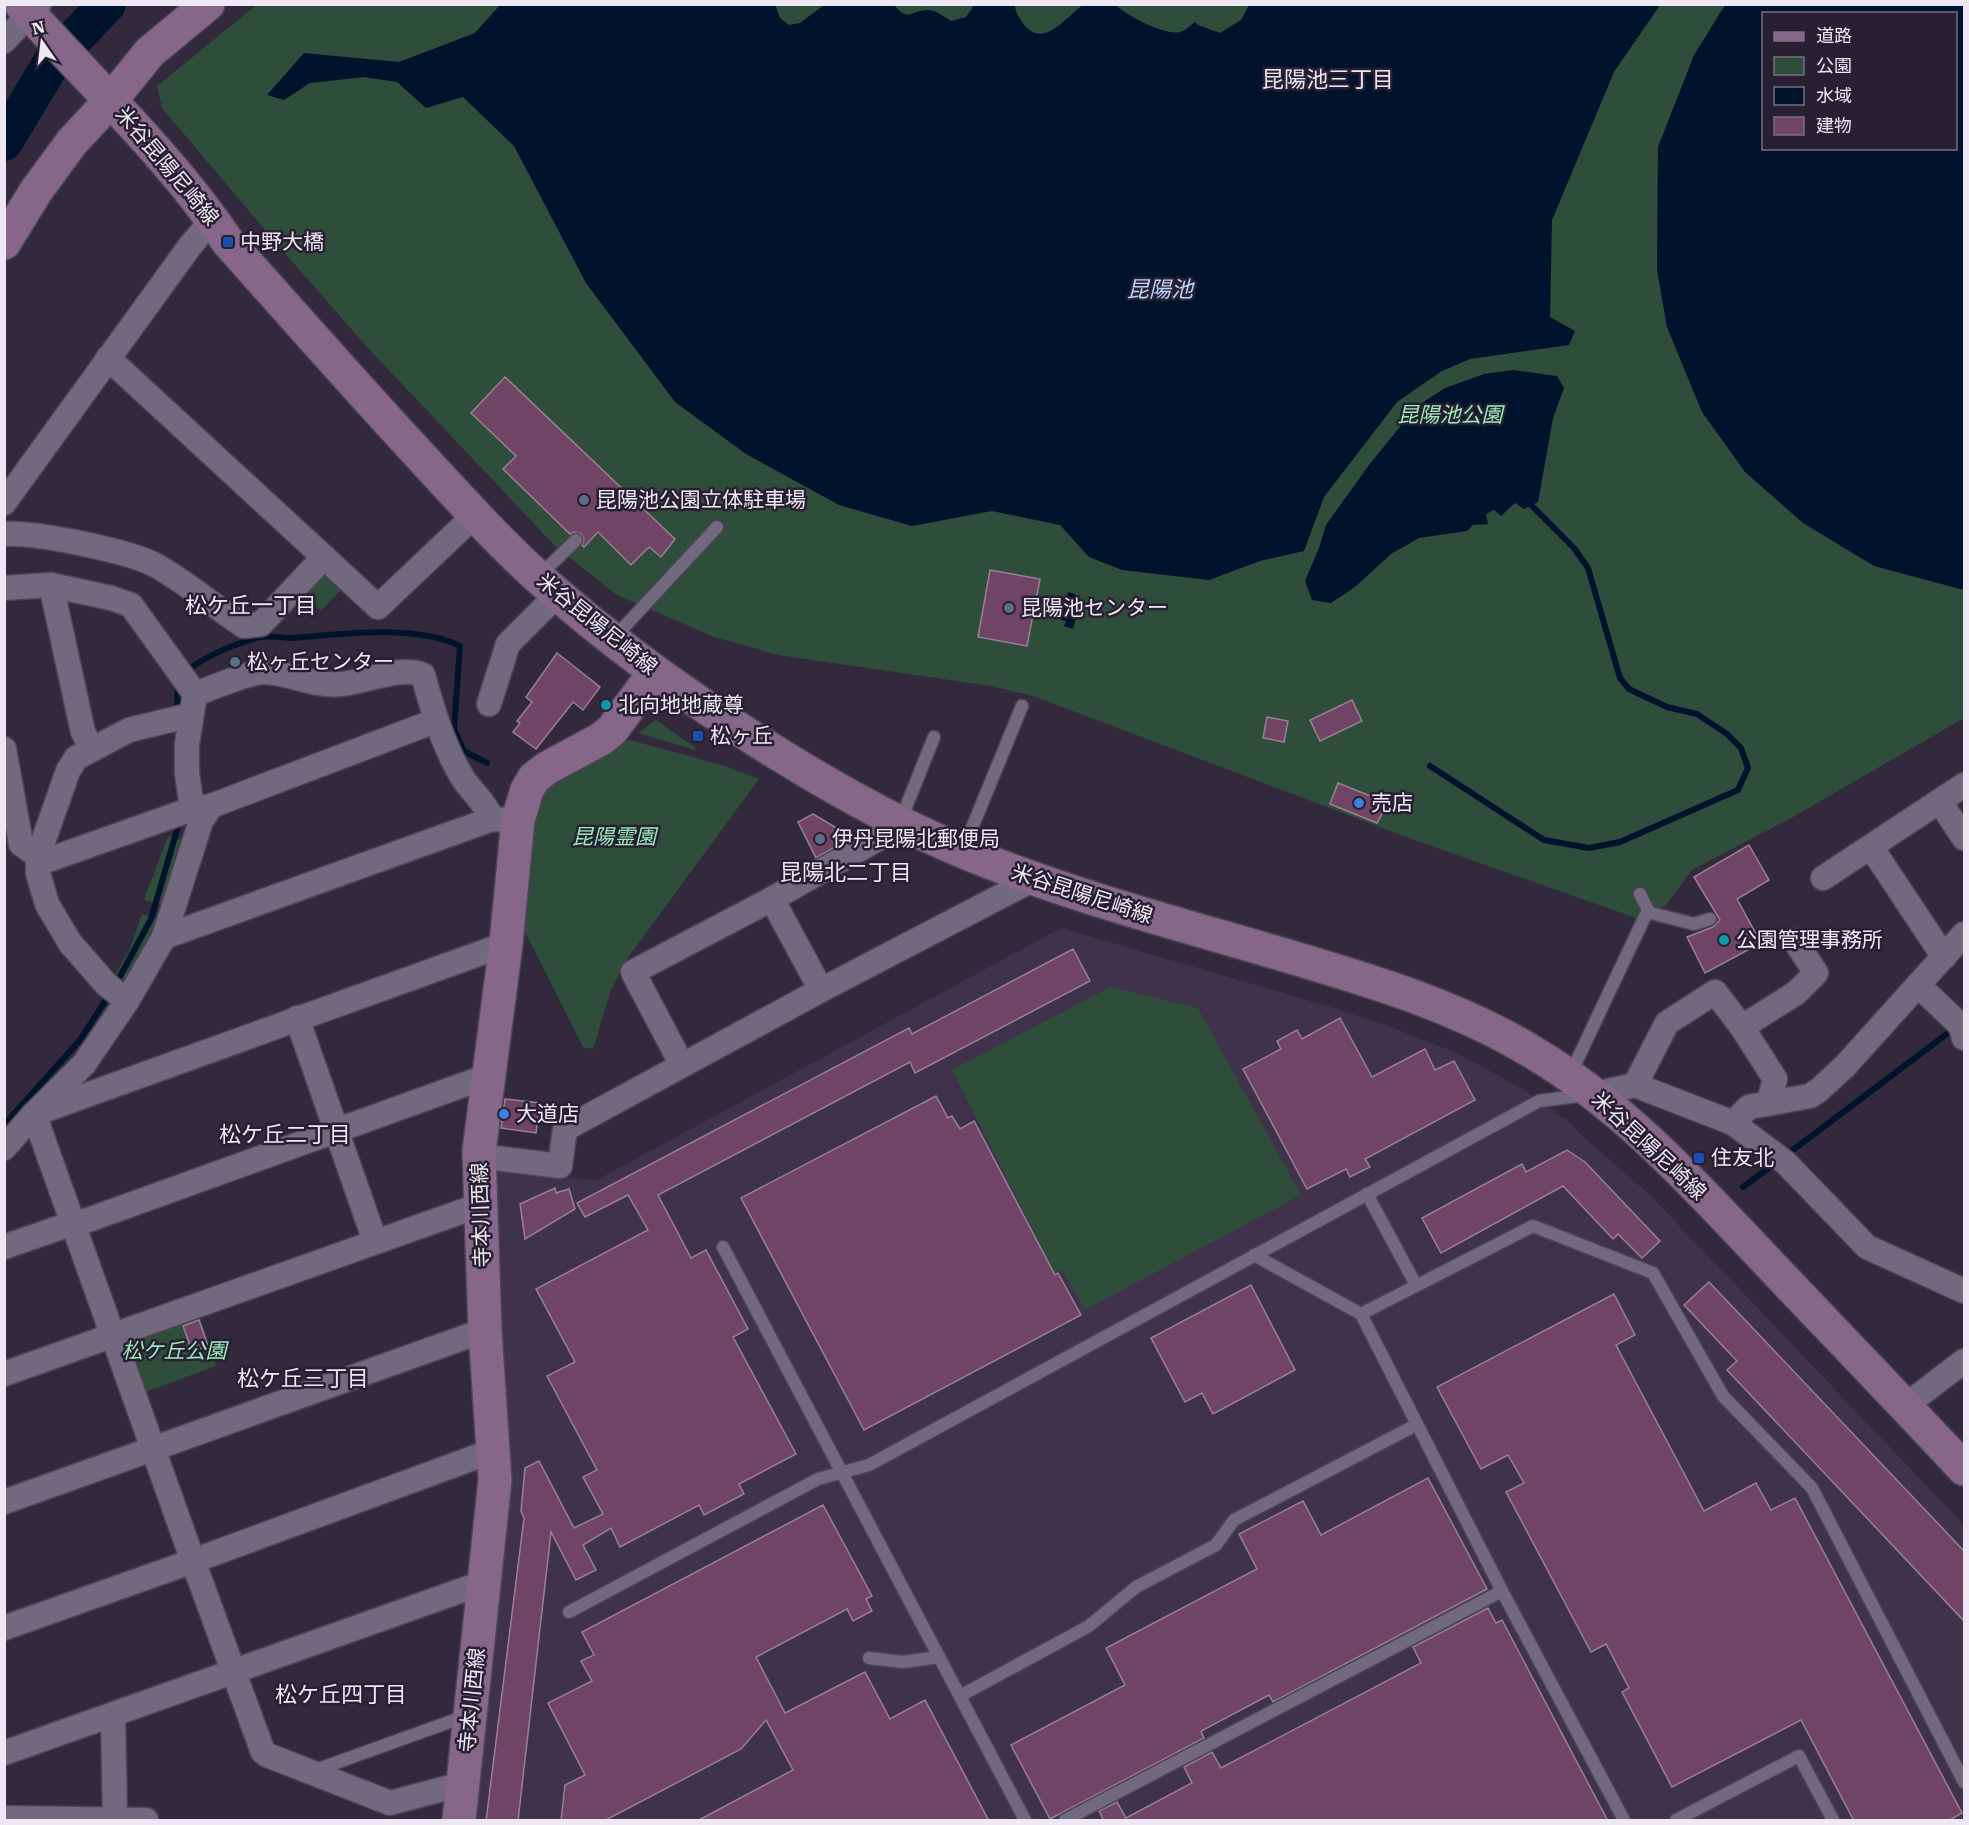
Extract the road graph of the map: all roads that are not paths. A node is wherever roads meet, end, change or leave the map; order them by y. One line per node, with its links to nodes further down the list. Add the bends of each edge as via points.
1 (208, 4): 4 (main road)
2 (33, 12): 3 (street); 4 (main road, 米谷昆陽尼崎線)
3 (4, 41)
4 (101, 90): 5 (main road, 米谷昆陽尼崎線); 6 (main road)
5 (213, 219): 7 (street); 9 (main road, 米谷昆陽尼崎線, via 243,259)
6 (4, 243)
7 (108, 358): 8 (street); 13 (street)
8 (4, 503)
9 (475, 515): 13 (street, via 378,606); 15 (main road, 米谷昆陽尼崎線)
10 (717, 527): 17 (lane)
11 (4, 534): 13 (street, via 84,545 156,565 244,626 261,624)
12 (576, 540): 15 (lane)
13 (324, 557)
14 (51, 585): 16 (street); 20 (street, via 131,605); 24 (street, via 83,732)
15 (548, 585): 17 (main road, 米谷昆陽尼崎線); 19 (street, via 493,660)
16 (4, 588)
17 (612, 639): 18 (main road, 米谷昆陽尼崎線)
18 (655, 672): 29 (main road, 寺本川西線, via 612,730 534,778); 30 (main road, 米谷昆陽尼崎線, via 756,740)
19 (489, 704)
20 (193, 705): 22 (street, via 263,671 329,685 388,673 418,673 423,675); 24 (street); 28 (street, via 187,773)
21 (1022, 706): 33 (lane)
22 (435, 721): 28 (street); 29 (street, via 464,780)
23 (934, 737): 30 (lane)
24 (91, 748): 34 (street, via 76,758 68,771)
25 (4, 749): 34 (street, via 21,844)
26 (1965, 785): 27 (street)
27 (1940, 802): 31 (street); 32 (street)
28 (202, 807): 34 (street, via 48,860); 42 (street)
29 (505, 820): 42 (street); 44 (main road, 寺本川西線)
30 (901, 824): 33 (main road, 米谷昆陽尼崎線); 38 (street)
31 (1965, 838)
32 (1871, 847): 35 (street); 45 (street)
33 (962, 851): 36 (main road, 米谷昆陽尼崎線)
34 (38, 856): 48 (street, via 38,873 47,904 70,943 106,984)
35 (1823, 878)
36 (1034, 879): 47 (street); 54 (main road, 米谷昆陽尼崎線, via 1417,997 1506,1036)
37 (1640, 894): 39 (lane)
38 (772, 899): 47 (street); 52 (street, via 633,972)
39 (1647, 912): 40 (lane, via 1694,924); 54 (lane)
40 (1710, 919)
41 (1965, 934): 45 (street)
42 (164, 937): 48 (street)
43 (1795, 941): 50 (street, via 1822,968 1796,993)
44 (506, 945): 49 (street); 53 (main road, 寺本川西線)
45 (1944, 957): 46 (street)
46 (1918, 985): 51 (street, via 1960,1026); 56 (street, via 1819,1090 1810,1096)
47 (821, 990): 52 (street)
48 (127, 1001): 57 (street, via 84,1064)
49 (297, 1018): 57 (street); 59 (street)
50 (1742, 1027): 55 (street, via 1715,993 1667,1023); 56 (street, via 1775,1079)
51 (1965, 1038)
52 (682, 1065): 61 (street, via 565,1129 562,1166)
53 (488, 1076): 59 (street); 61 (main road, 寺本川西線)
54 (1582, 1085): 55 (street); 62 (lane, via 1539,1101); 76 (main road, 米谷昆陽尼崎線, via 1667,1156)
55 (1635, 1085): 58 (street)
56 (1769, 1102): 58 (street, via 1749,1107)
57 (34, 1114): 60 (street); 64 (street)
58 (1733, 1123): 70 (street, via 1786,1163 1867,1247)
59 (336, 1130): 64 (street); 65 (street)
60 (4, 1148)
61 (479, 1156): 63 (main road, 寺本川西線)
62 (1367, 1194): 68 (lane); 69 (lane)
63 (480, 1204): 65 (street); 72 (main road, 寺本川西線)
64 (73, 1223): 66 (street); 73 (street)
65 (375, 1242): 73 (street)
66 (4, 1247)
67 (723, 1247): 81 (lane)
68 (1254, 1256): 71 (lane); 81 (lane, via 869,1465)
69 (1416, 1286): 71 (lane); 96 (lane, via 1533,1226 1653,1273 1723,1396 1812,1488)
70 (1965, 1291)
71 (1361, 1314): 77 (lane)
72 (485, 1330): 78 (street); 79 (main road, 寺本川西線)
73 (113, 1335): 75 (street); 78 (street)
74 (1964, 1361): 76 (street)
75 (4, 1374)
76 (1905, 1406): 80 (main road, 米谷昆陽尼崎線)
77 (1416, 1425): 85 (lane); 91 (lane, via 1234,1520 1216,1545 1136,1587 1089,1626)
78 (153, 1448): 82 (street); 83 (street)
79 (495, 1450): 83 (street); 84 (main road, 寺本川西線)
80 (1965, 1469)
81 (842, 1473): 86 (lane, via 818,1479); 88 (lane)
82 (4, 1502)
83 (193, 1561): 87 (street); 90 (street)
84 (485, 1582): 90 (street); 92 (main road, 寺本川西線)
85 (1502, 1591): 103 (lane); 104 (lane)
86 (569, 1611)
87 (4, 1628)
88 (939, 1657): 89 (lane, via 903,1662); 91 (lane)
89 (869, 1658)
90 (233, 1672): 93 (street); 95 (street, via 263,1752)
91 (960, 1696): 102 (lane)
92 (470, 1715): 95 (lane); 97 (main road, 寺本川西線)
93 (113, 1716): 94 (street); 99 (street)
94 (4, 1753)
95 (312, 1772): 97 (street, via 390,1803)
96 (1965, 1782)
97 (462, 1784): 101 (main road, 寺本川西線)
98 (4, 1818): 99 (street)
99 (115, 1820): 100 (street)
100 (146, 1821)
101 (459, 1821)
102 (1025, 1821)
103 (1065, 1821)
104 (1624, 1821)
105 (1676, 1821): 106 (lane, via 1799,1756)
106 (1833, 1821)

